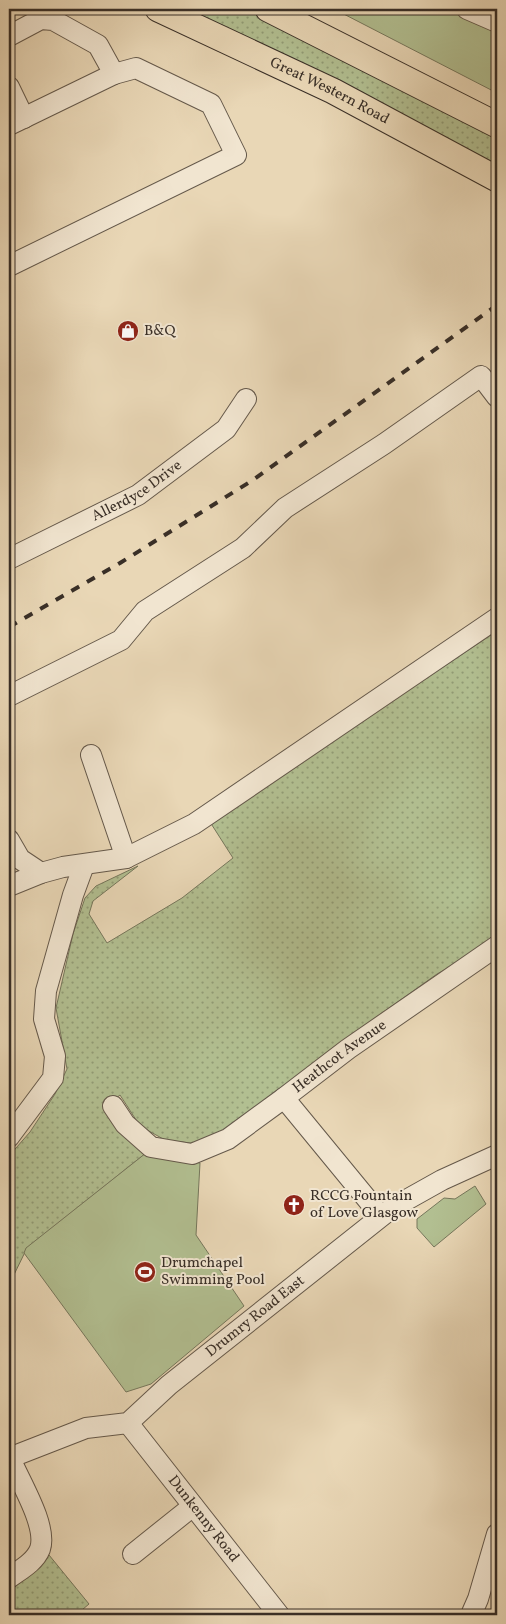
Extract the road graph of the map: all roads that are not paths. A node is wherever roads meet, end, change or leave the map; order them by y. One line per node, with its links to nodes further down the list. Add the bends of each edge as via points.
1 (158, 9): 10 (main road, Great Western Road, via 333,91)
2 (268, 9): 9 (main road)
3 (467, 9): 4 (street)
4 (497, 22)
5 (9, 36): 6 (street, via 41,19 53,20 98,45)
6 (114, 74): 8 (street); 11 (street, via 136,68 211,104 236,155)
7 (9, 87): 8 (street)
8 (16, 121)
9 (497, 124)
10 (497, 179)
11 (9, 266)
12 (497, 397): 16 (street, via 482,376 286,508 243,548 145,610 121,640)
13 (246, 399): 14 (street, Allerdyce Drive, via 226,429 138,495)
14 (9, 559)
15 (497, 618): 19 (street, via 194,824)
16 (9, 696)
17 (91, 755): 19 (street)
18 (9, 840): 21 (street, via 20,859)
19 (126, 858): 20 (street)
20 (84, 865): 21 (street); 26 (street, via 46,991 44,1019 56,1056 53,1078)
21 (41, 873): 22 (street)
22 (9, 886)
23 (497, 946): 24 (street, Heathcot Avenue, via 348,1049)
24 (284, 1098): 25 (street, via 228,1140 192,1154 151,1147 125,1124); 28 (street, Heathcot Avenue)
25 (113, 1106)
26 (9, 1137)
27 (497, 1155): 28 (street, Drumry Road East, via 442,1180)
28 (381, 1216): 29 (street, Drumry Road East, via 169,1385)
29 (128, 1423): 30 (street, via 86,1428); 31 (street, Dunkenny Road)
30 (9, 1458): 34 (street, via 42,1533 40,1549 29,1564)
31 (193, 1506): 33 (street); 35 (street, Dunkenny Road)
32 (497, 1534): 36 (street)
33 (133, 1554)
34 (9, 1578)
35 (279, 1615)
36 (471, 1615)

